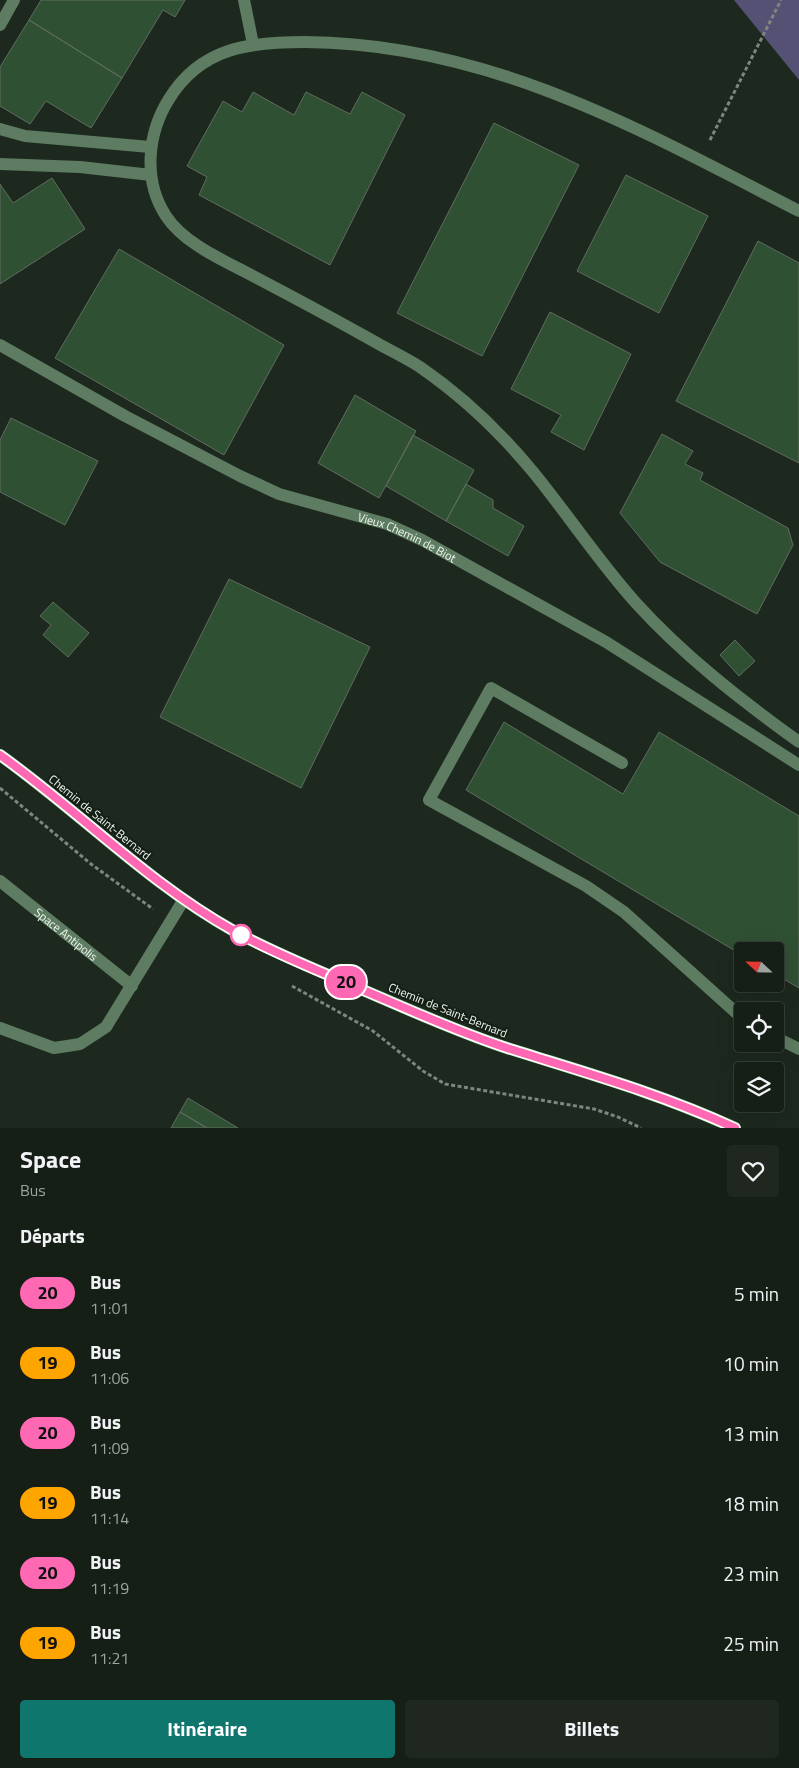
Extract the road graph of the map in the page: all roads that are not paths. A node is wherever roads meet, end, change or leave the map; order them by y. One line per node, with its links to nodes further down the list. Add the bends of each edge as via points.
1 (14, 0): 3 (street)
2 (244, 0): 4 (street)
3 (0, 25)
4 (253, 44): 6 (street, via 238,46 190,72 166,102); 9 (street, via 335,42 393,48 521,79 580,102)
5 (0, 129): 6 (street, via 25,136)
6 (150, 147): 8 (street)
7 (0, 164): 8 (street, via 80,167)
8 (151, 175): 11 (street, via 156,196 167,218 184,236 419,367 467,405 510,445 635,602 692,658)
9 (799, 211)
10 (0, 344): 14 (street, Vieux Chemin de Biot, via 125,416 240,476 279,494 387,524 422,540 606,642)
11 (799, 742)
12 (0, 755): 16 (main road, Chemin de Saint-Bernard)
13 (622, 763): 18 (street, via 491,688 429,800 586,886 624,912)
14 (799, 765)
15 (0, 881): 17 (street, Space Antipolis)
16 (183, 901): 17 (street); 22 (main road, Chemin de Saint-Bernard, via 236,932 420,1015 504,1047 631,1085)
17 (132, 986): 19 (street, via 106,1027 80,1044 54,1048)
18 (734, 1011)
19 (0, 1028)
20 (784, 1041): 21 (street)
21 (799, 1048)
22 (736, 1128)

